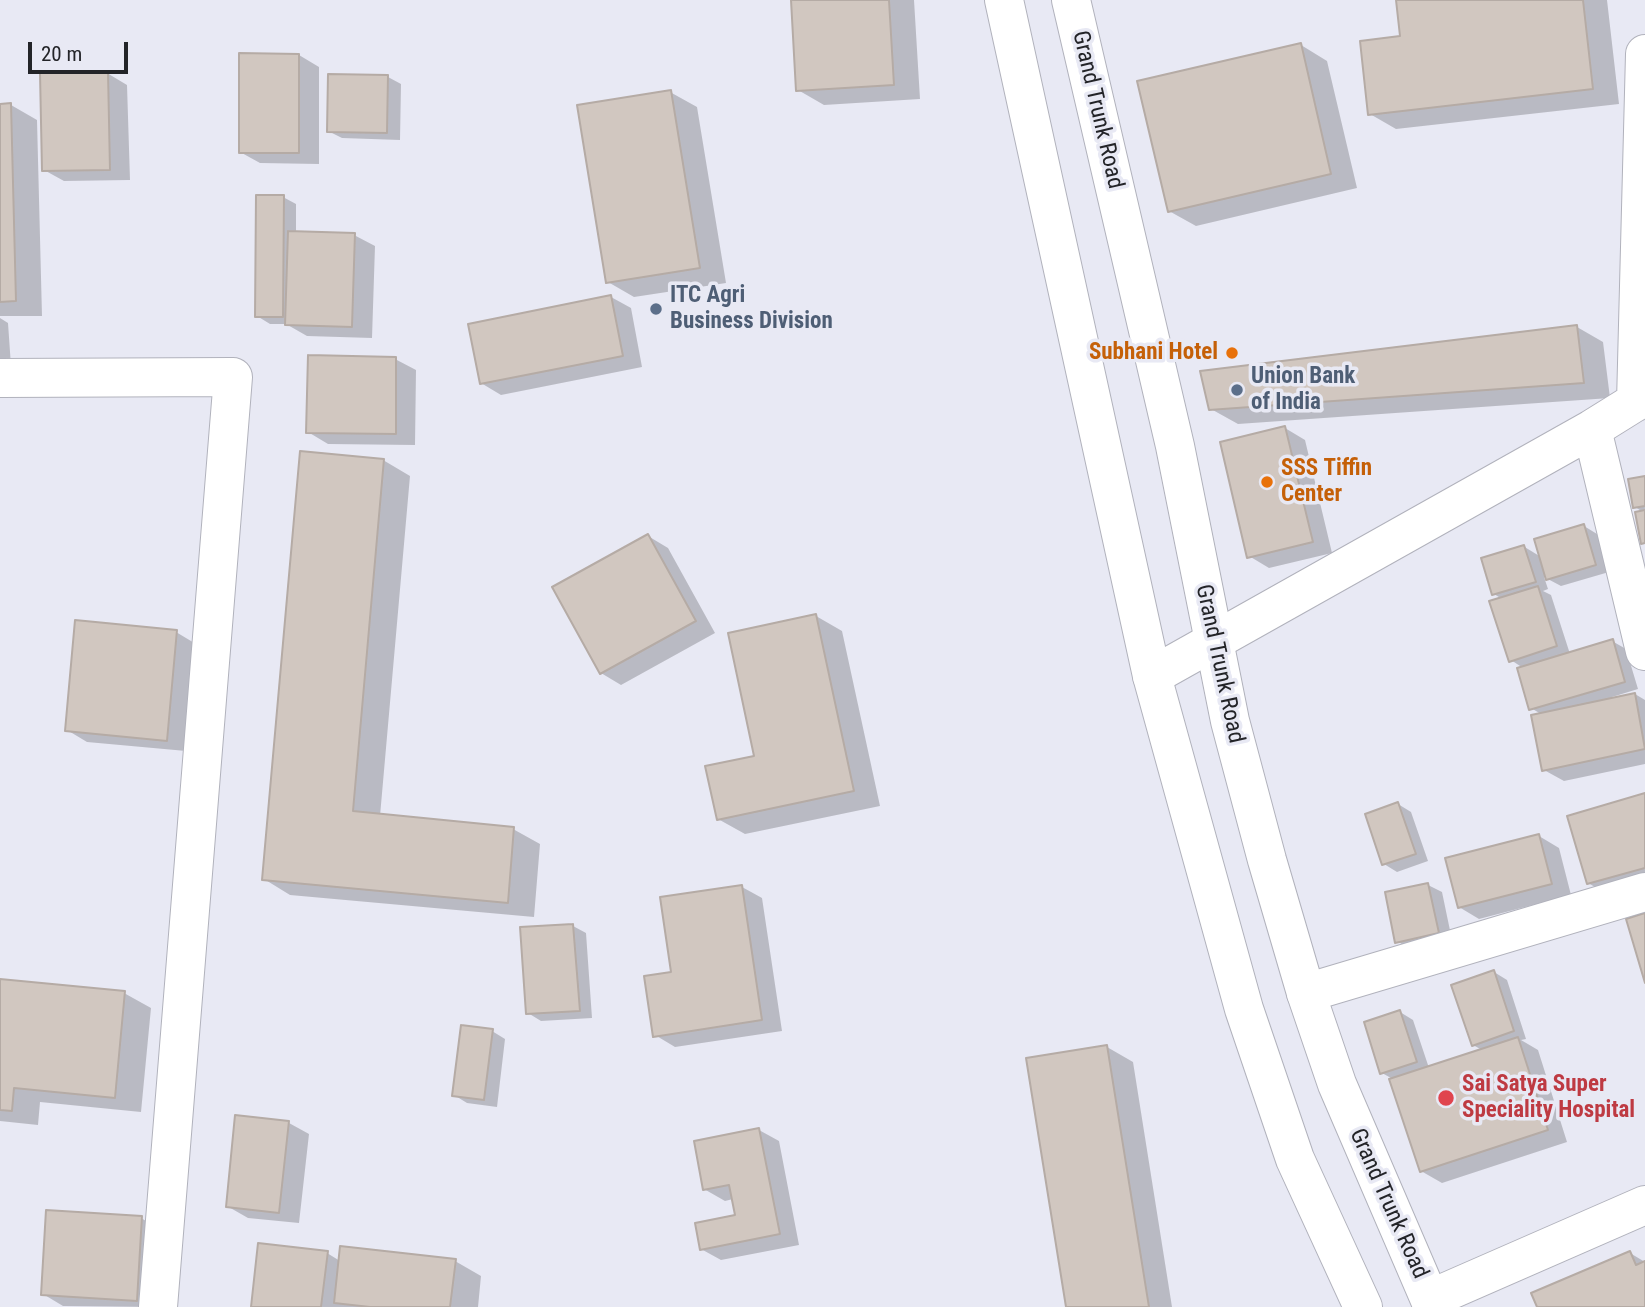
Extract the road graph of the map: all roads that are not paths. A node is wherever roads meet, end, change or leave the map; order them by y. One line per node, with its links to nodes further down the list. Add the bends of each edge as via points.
1 (1004, 0): 10 (street)
2 (1071, 0): 8 (street, Grand Trunk Road, via 1175,446)
3 (1645, 54): 5 (street)
4 (0, 378): 15 (street, via 233,377)
5 (1641, 399): 6 (street)
6 (1592, 429): 7 (street); 8 (street)
7 (1633, 560): 9 (street)
8 (1212, 642): 10 (street); 12 (street, Grand Trunk Road, via 1233,734)
9 (1645, 651)
10 (1152, 676): 16 (street, via 1248,1022 1295,1159)
11 (1645, 892): 12 (street)
12 (1306, 993): 14 (street, Grand Trunk Road, via 1367,1160)
13 (1645, 1205): 14 (street)
14 (1432, 1303)
15 (158, 1307)
16 (1363, 1307)

